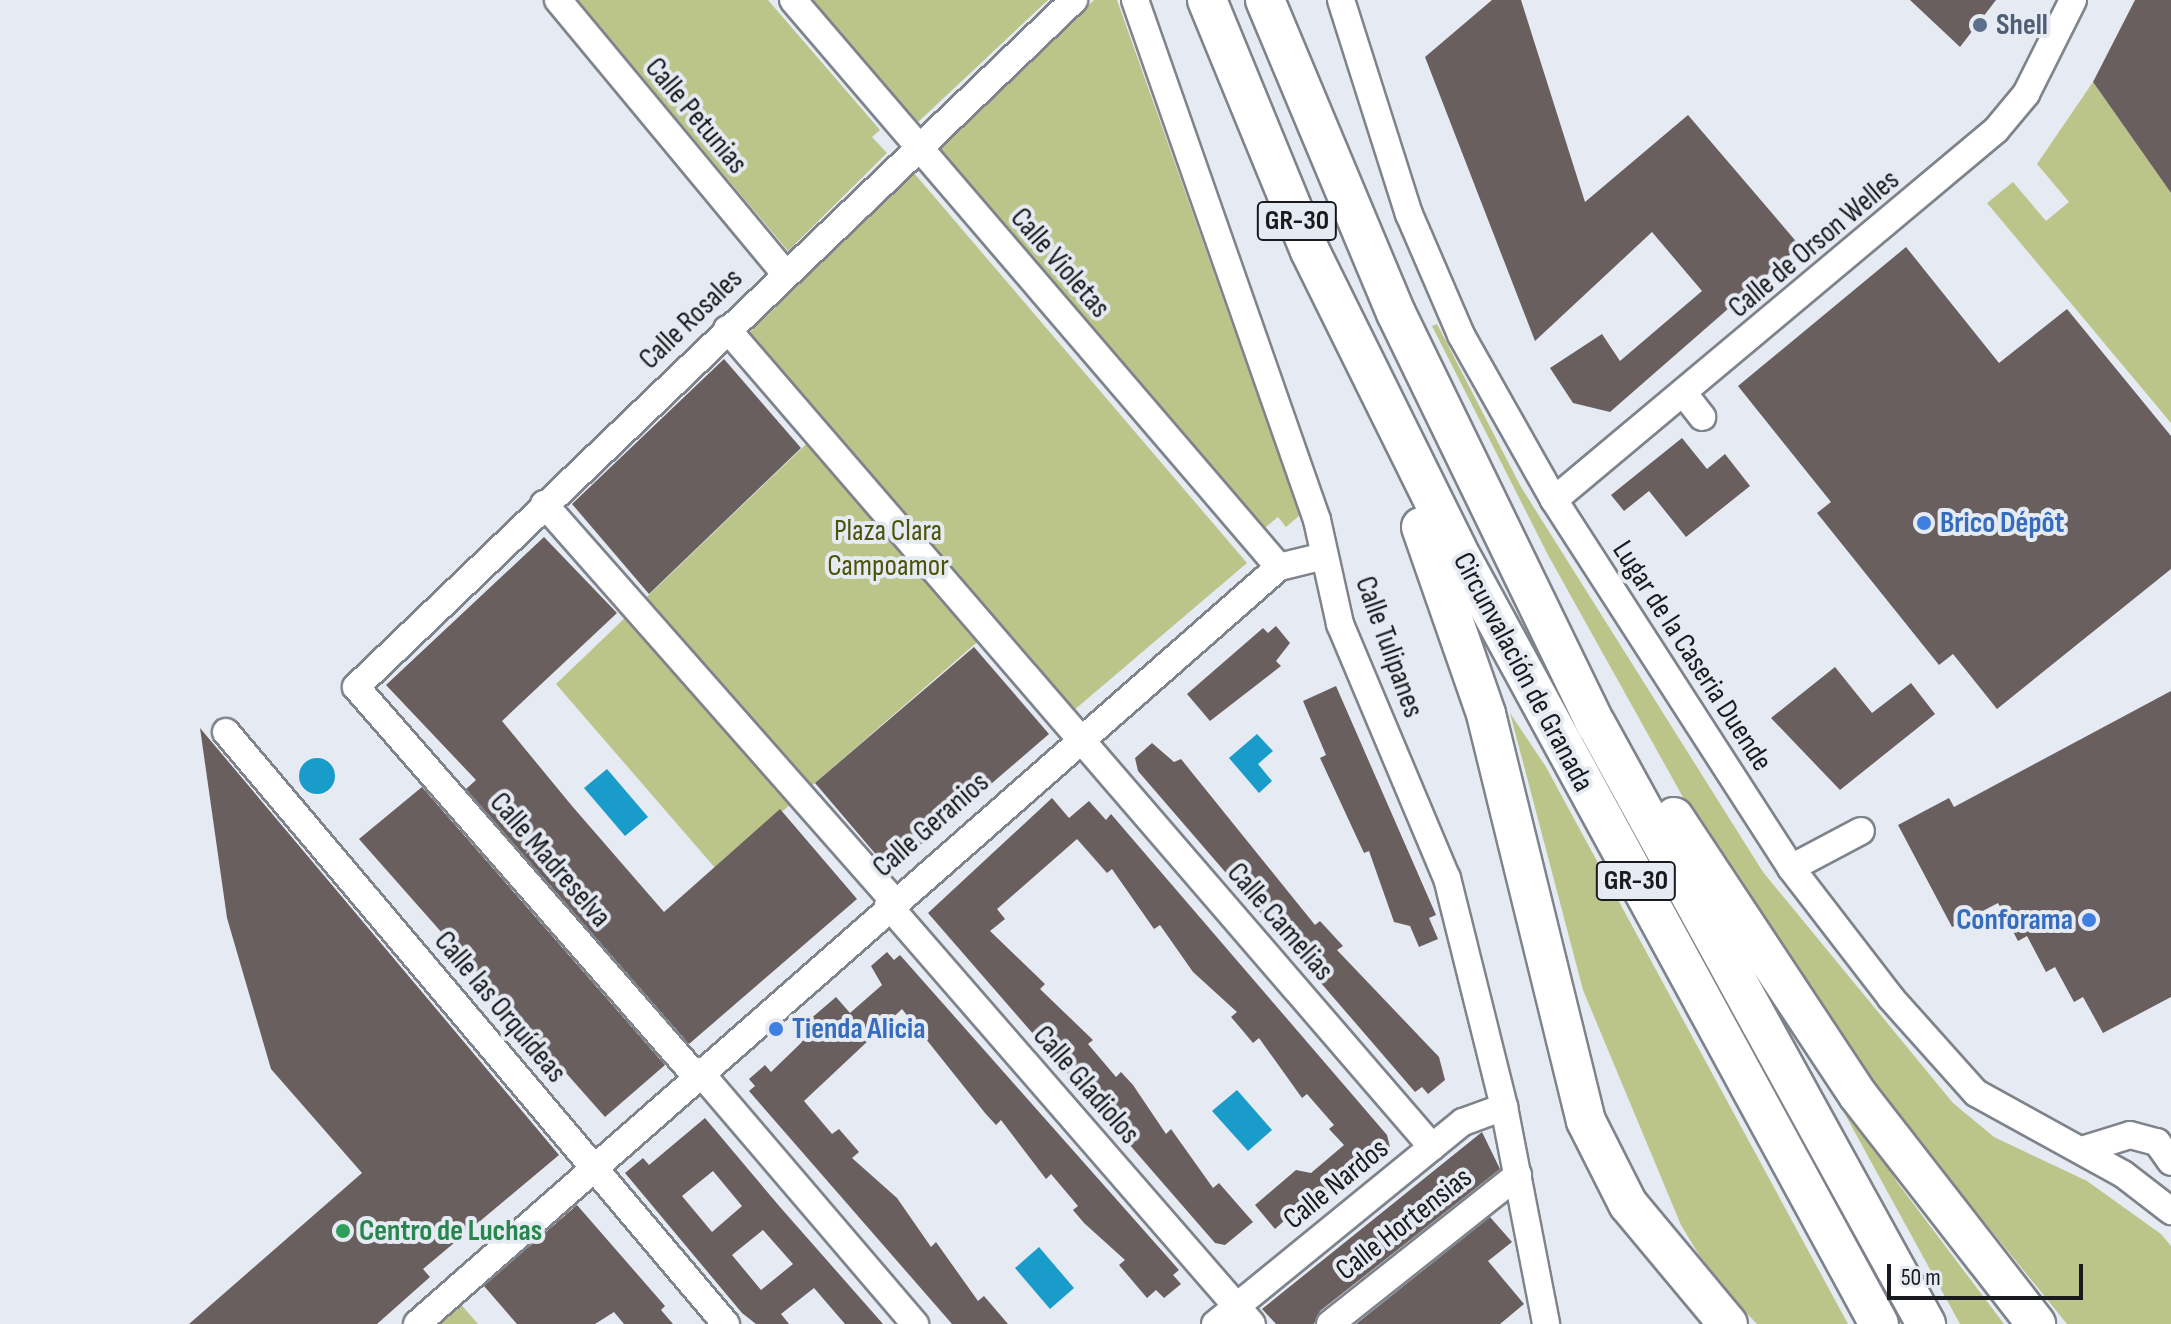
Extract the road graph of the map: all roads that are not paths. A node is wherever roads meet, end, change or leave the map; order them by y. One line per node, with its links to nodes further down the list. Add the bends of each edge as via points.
1 (558, 0): 10 (street, Calle Petunias)
2 (793, 0): 9 (street, Calle Violetas)
3 (1074, 0): 9 (street, Calle Rosales)
4 (1135, 0): 17 (street, Calle Tulipanes)
5 (1207, 0): 14 (highway, Circunvalación de Granada / GR-30, via 1310,251)
6 (1265, 0): 20 (highway, Circunvalación de Granada / GR-30, via 1396,313)
7 (1341, 0): 15 (street, Lugar de la Caseria Duende, via 1409,214 1449,308)
8 (2073, 0): 12 (street, Calle de Orson Welles, via 2026,94 1996,130)
9 (917, 145): 10 (street, Calle Rosales); 18 (street, Calle Violetas)
10 (785, 273): 11 (street, Calle Rosales)
11 (727, 329): 16 (street, Calle Rosales); 22 (street)
12 (1685, 395): 13 (street); 15 (street, Calle de Orson Welles)
13 (1702, 417)
14 (1400, 435): 34 (highway, via 1413,509 1486,714 1586,1121 1628,1204); 44 (highway, Circunvalación de Granada / GR-30)
15 (1554, 500): 24 (street, Lugar de la Caseria Duende)
16 (544, 504): 19 (street, Calle Rosales); 25 (street)
17 (1324, 556): 18 (street, Calle Geranios); 27 (street, Calle Tulipanes, via 1340,624 1447,878)
18 (1279, 567): 22 (street, Calle Geranios)
19 (356, 687): 26 (street, Calle Madreselva)
20 (1596, 724): 45 (highway, Circunvalación de Granada / GR-30); 46 (highway, via 1641,762 1858,1095)
21 (226, 732): 31 (street, Calle las Orquídeas)
22 (1080, 738): 25 (street, Calle Geranios); 29 (street, Calle Camelias)
23 (1861, 831): 24 (street)
24 (1791, 868): 30 (street, Lugar de la Caseria Duende, via 1891,998 1976,1093)
25 (890, 902): 26 (street, Calle Geranios); 35 (street, Calle Gladiolos)
26 (697, 1073): 31 (street, Calle Geranios); 39 (street, Calle Madreselva)
27 (1504, 1107): 29 (street, Calle Nardos, via 1463,1122); 32 (street, Calle Tulipanes)
28 (2166, 1146): 30 (street, via 2130,1135)
29 (1432, 1147): 35 (street, Calle Nardos)
30 (2082, 1150): 33 (street, Lugar de la Caseria Duende)
31 (593, 1166): 37 (street, Calle Geranios); 38 (street, Calle las Orquídeas)
32 (1518, 1175): 36 (street, Calle Tulipanes); 41 (street, Calle Hortensias)
33 (2171, 1211)
34 (1688, 1278): 42 (highway); 43 (highway)
35 (1244, 1315): 40 (street, Calle Nardos)
36 (1543, 1322)
37 (417, 1324)
38 (726, 1324)
39 (915, 1324)
40 (1215, 1324)
41 (1330, 1324)
42 (1707, 1324)
43 (1728, 1324)
44 (1879, 1324)
45 (1926, 1324)
46 (2036, 1324)

